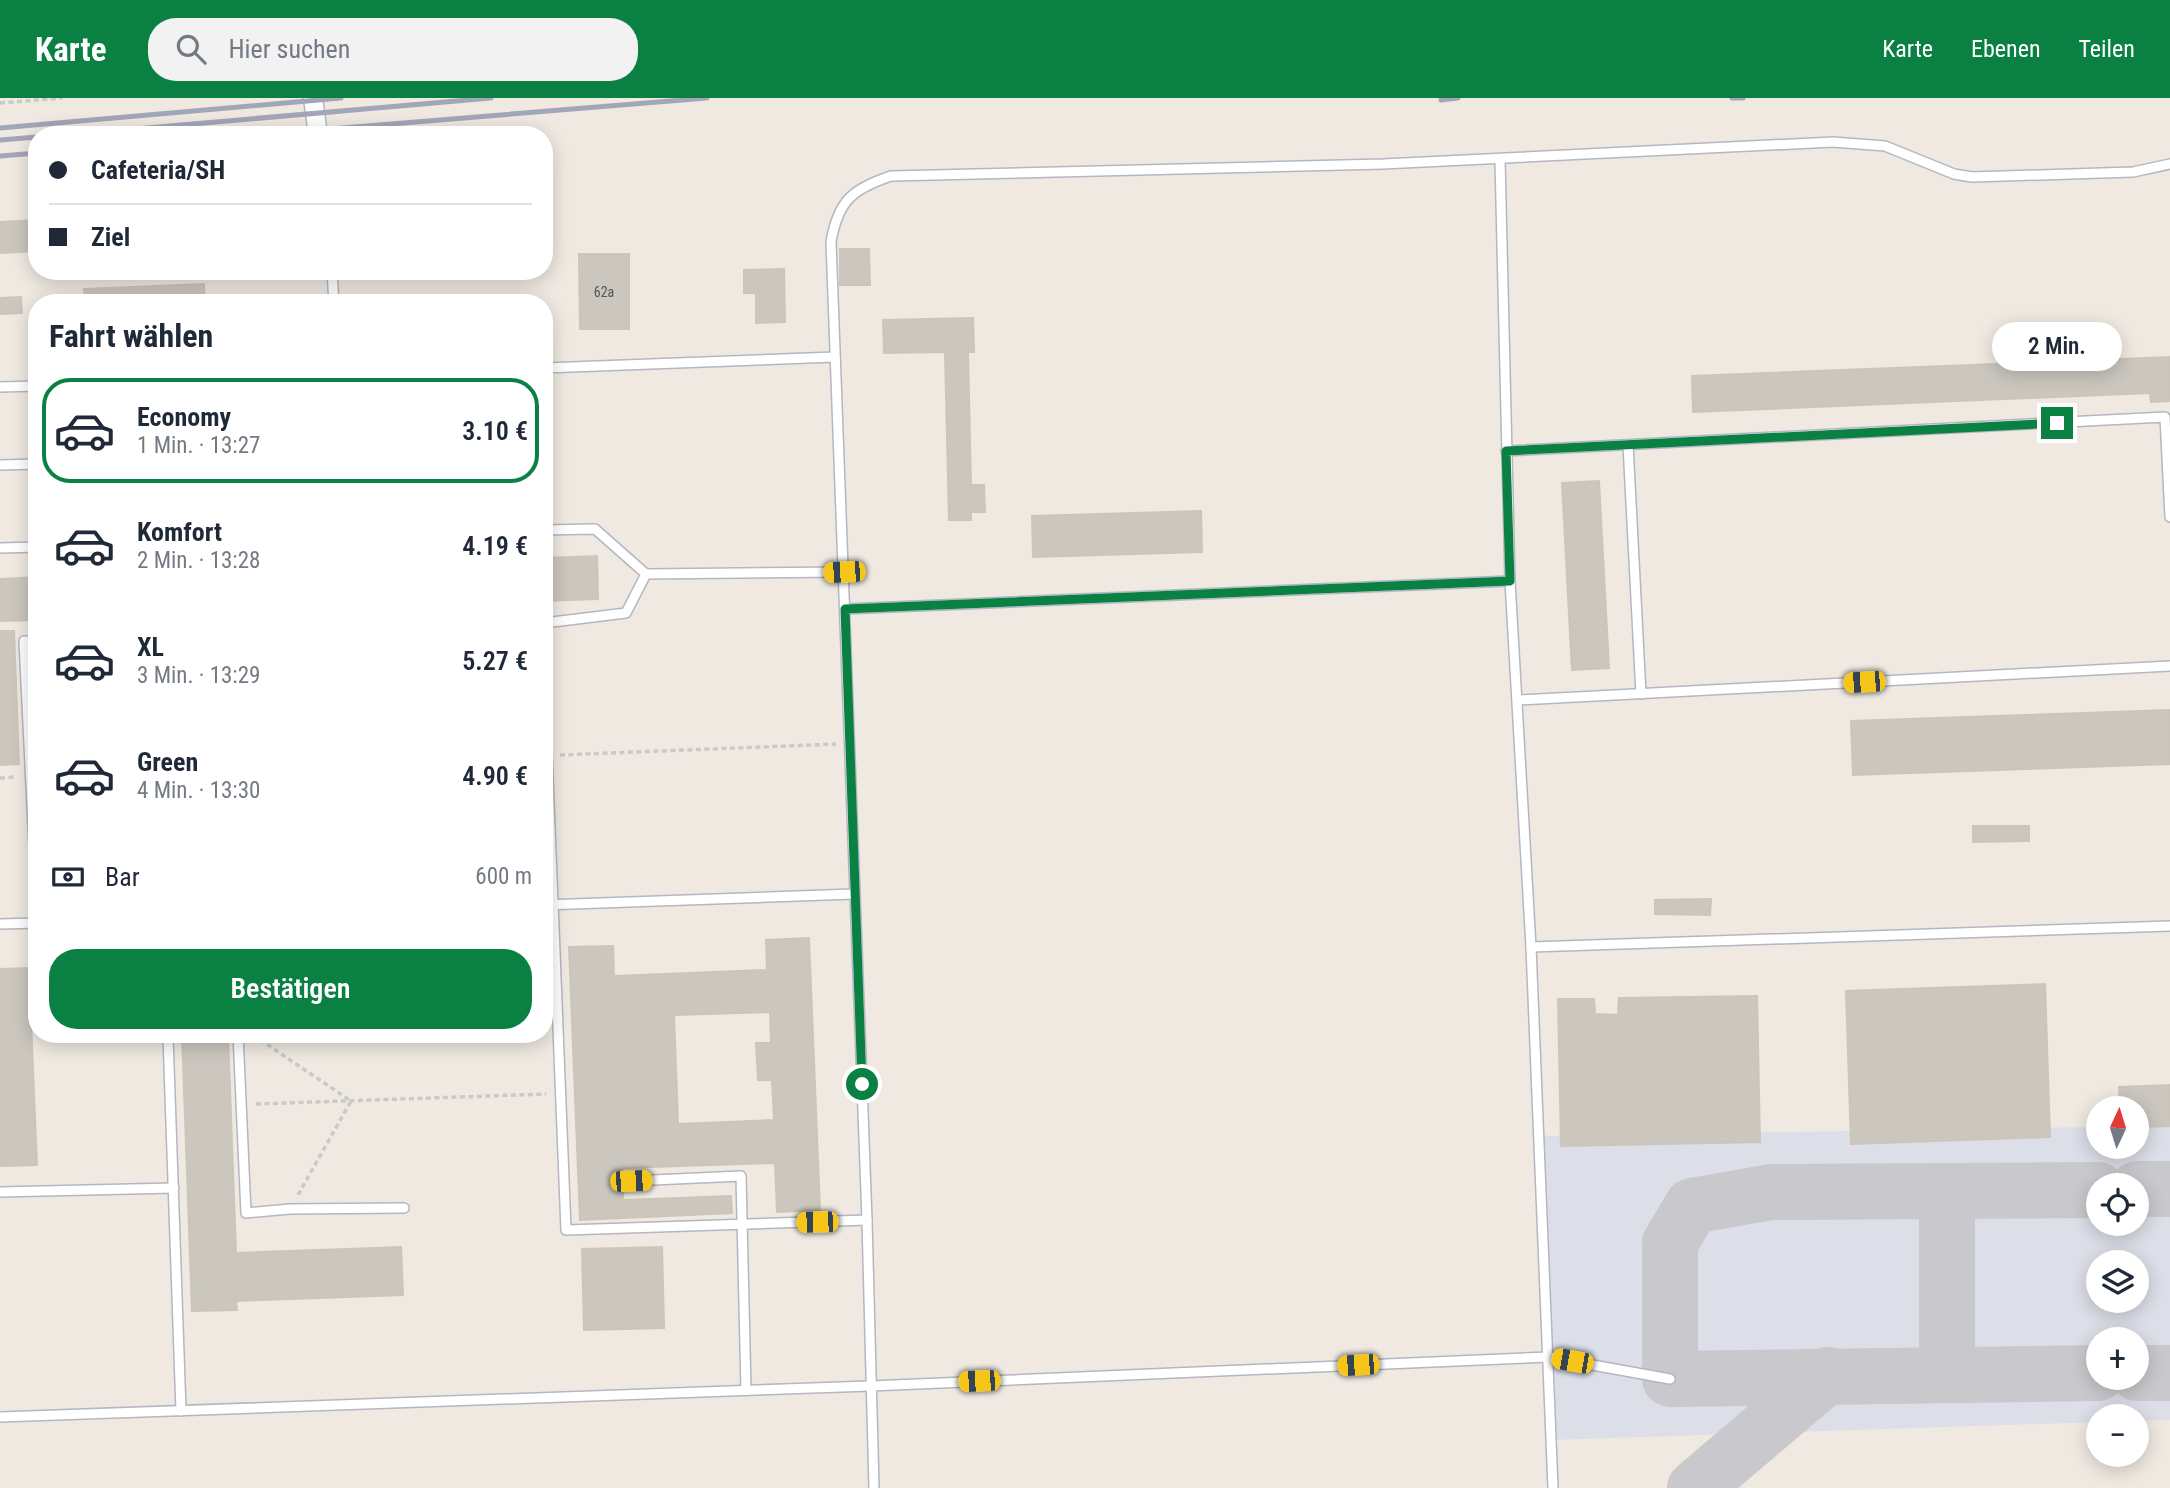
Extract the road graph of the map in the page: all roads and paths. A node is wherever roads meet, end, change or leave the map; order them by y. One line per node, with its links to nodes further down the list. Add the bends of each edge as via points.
1 (62, 98): 3 (path)
2 (313, 98): 4 (street)
3 (0, 103)
4 (317, 126)
5 (1500, 160): 6 (lane, via 1860,142 1885,146 1972,177 2133,172); 7 (lane, via 891,176 866,185 847,199 836,217 831,242); 12 (lane)
6 (2170, 164)
7 (835, 357): 8 (lane); 19 (lane)
8 (553, 368)
9 (28, 386): 10 (lane)
10 (0, 387)
11 (1628, 445): 12 (lane); 15 (lane, via 2165,417); 26 (lane)
12 (1506, 451): 21 (lane)
13 (28, 464): 14 (lane)
14 (0, 465)
15 (2170, 517)
16 (553, 530): 20 (lane, via 595,529)
17 (28, 547): 18 (lane)
18 (0, 548)
19 (844, 572): 20 (lane); 22 (lane)
20 (646, 574): 23 (lane, via 626,613)
21 (1510, 581): 22 (lane); 27 (lane)
22 (845, 609): 29 (lane)
23 (553, 622)
24 (28, 641): 28 (lane, via 24,641)
25 (2170, 666): 26 (lane)
26 (1641, 694): 27 (lane)
27 (1518, 700): 37 (lane)
28 (28, 723)
29 (850, 744): 30 (path); 32 (lane)
30 (553, 756)
31 (553, 868): 33 (lane)
32 (854, 894): 33 (lane); 49 (lane)
33 (555, 905): 41 (lane)
34 (28, 923): 35 (lane)
35 (0, 924)
36 (2170, 926): 37 (lane)
37 (1531, 947): 51 (lane)
38 (168, 1043): 45 (lane)
39 (238, 1043): 43 (lane)
40 (264, 1043): 42 (path)
41 (562, 1094): 42 (path); 50 (lane, via 566,1230)
42 (351, 1101): 43 (path); 48 (path)
43 (241, 1105): 48 (lane, via 246,1213)
44 (631, 1181): 50 (lane, via 741,1176)
45 (174, 1188): 46 (lane); 55 (lane)
46 (0, 1192)
47 (404, 1208): 48 (lane)
48 (290, 1209)
49 (867, 1220): 50 (lane); 53 (lane)
50 (743, 1223): 54 (lane)
51 (1548, 1357): 52 (lane); 53 (lane); 58 (lane)
52 (1670, 1379)
53 (870, 1386): 54 (lane); 57 (lane)
54 (746, 1390): 55 (lane)
55 (181, 1411): 56 (lane)
56 (0, 1417)
57 (874, 1488)
58 (1553, 1488)

